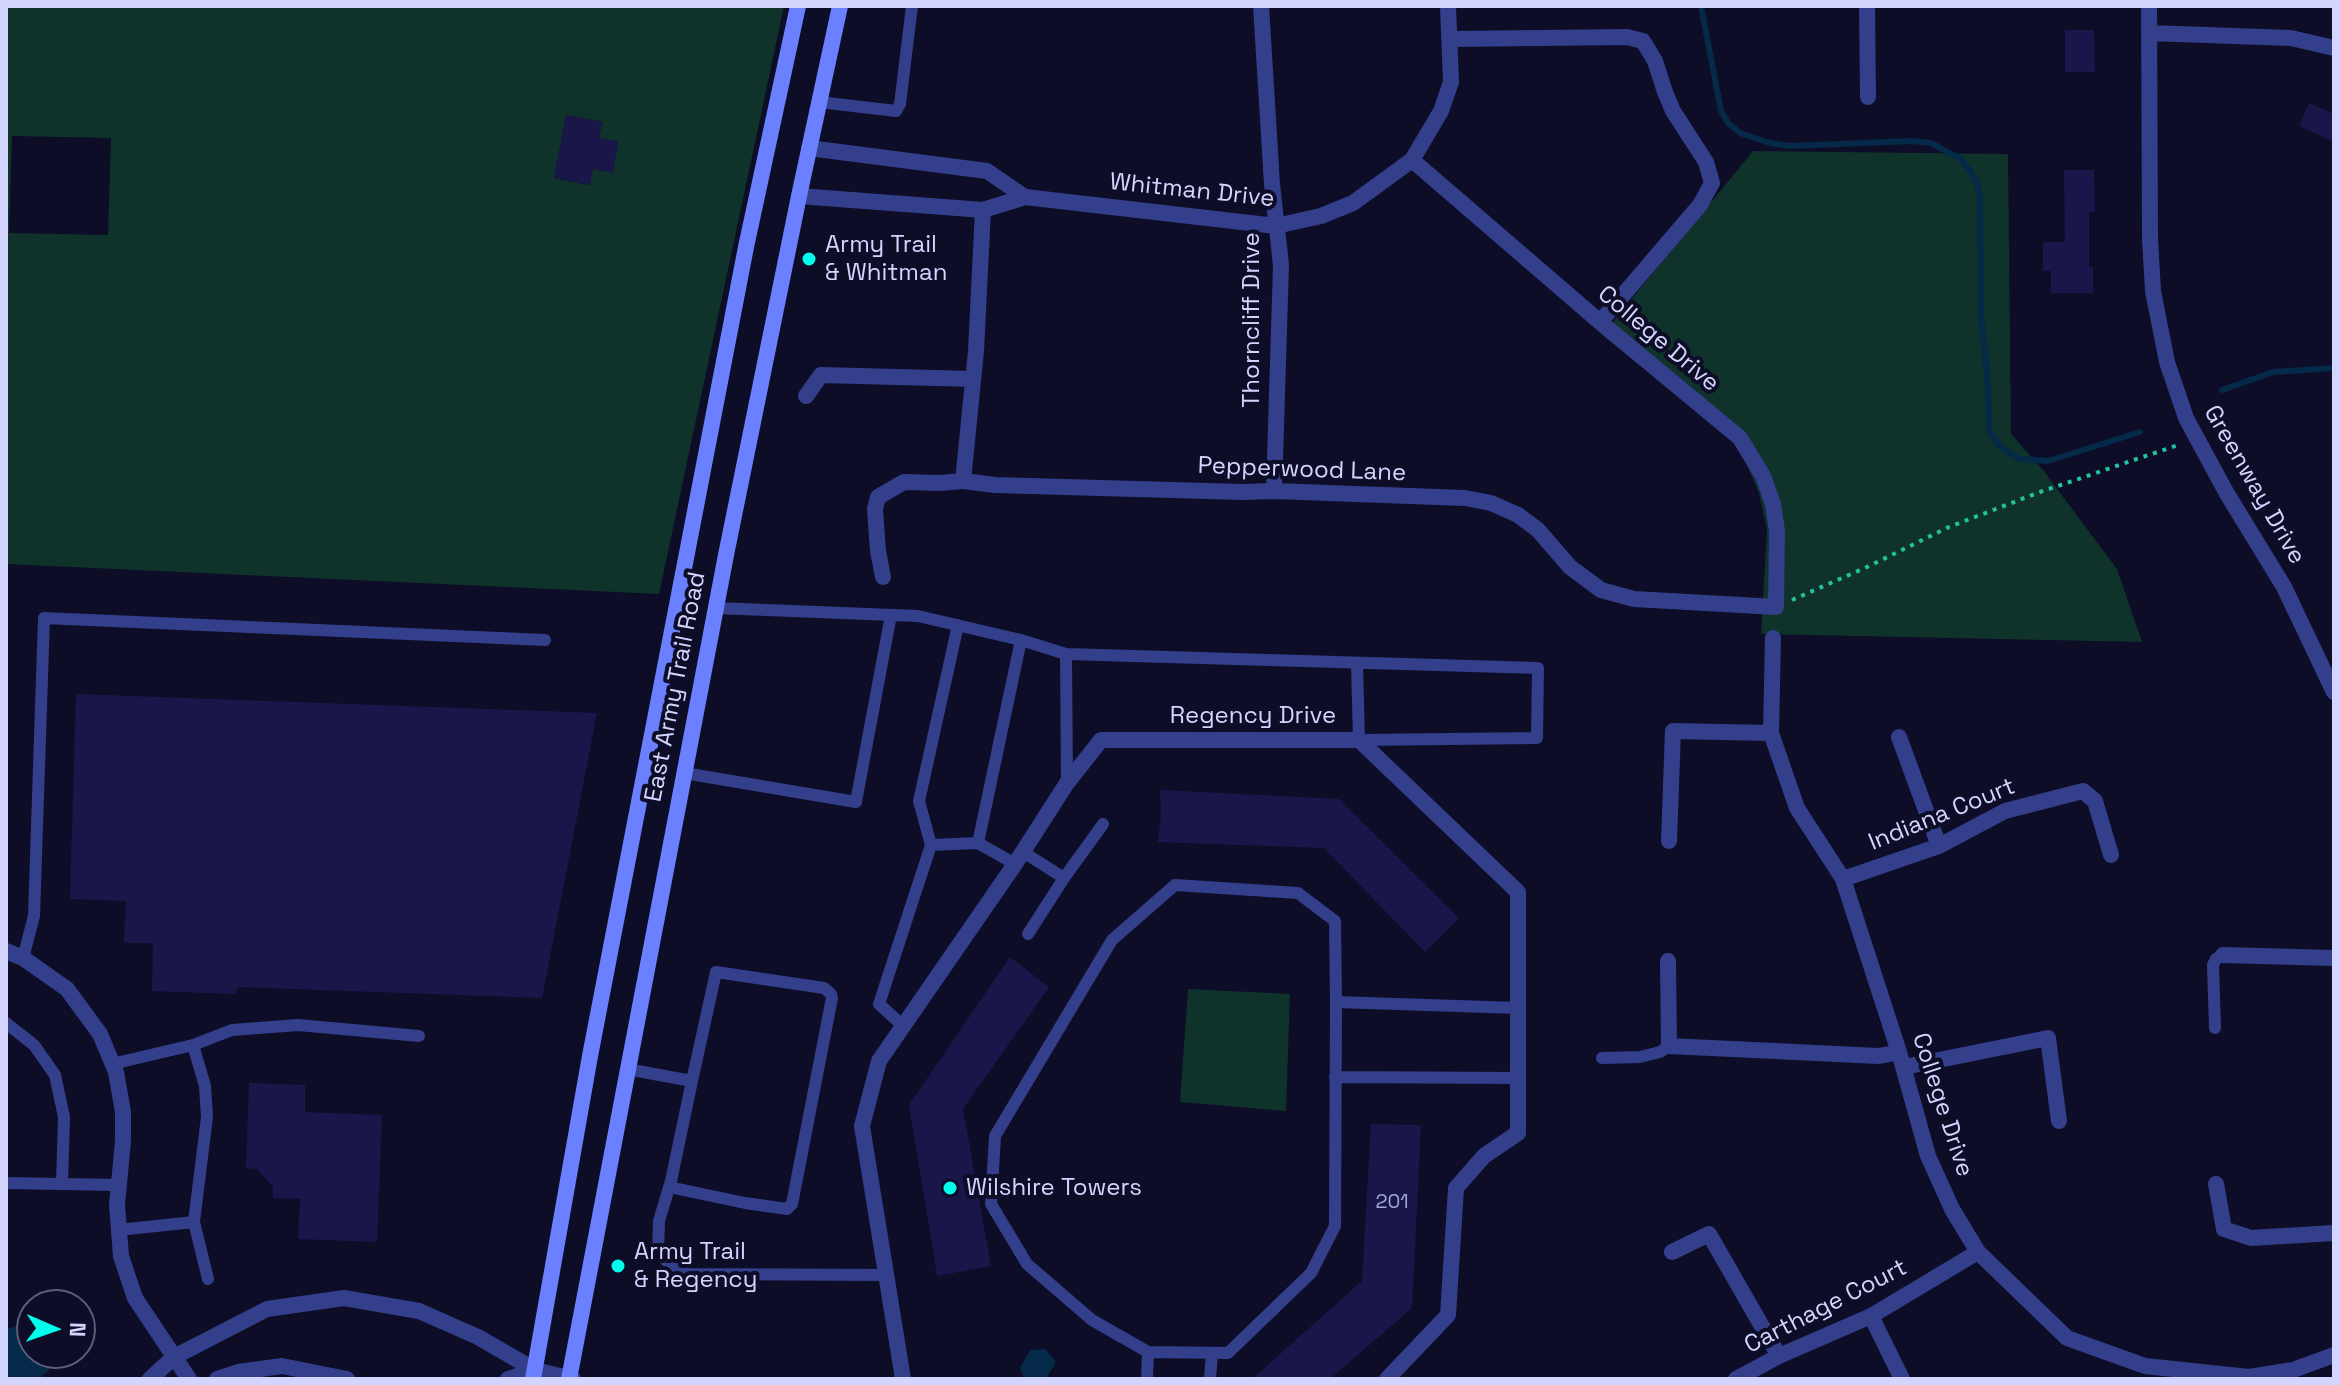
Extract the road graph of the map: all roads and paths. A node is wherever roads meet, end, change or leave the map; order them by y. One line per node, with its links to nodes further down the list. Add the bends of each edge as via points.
1 (798, 6): 92 (main road, East Army Trail Road, via 602,993)
2 (840, 6): 12 (main road, East Army Trail Road)
3 (912, 6): 12 (lane, via 896,111)
4 (1261, 6): 18 (street, Thorncliff Drive)
5 (1448, 6): 9 (street, Whitman Drive)
6 (1867, 6): 11 (street)
7 (2149, 6): 8 (street, Greenway Drive)
8 (2149, 33): 10 (street, via 2291,38); 22 (street, Greenway Drive, via 2153,291 2167,362)
9 (1450, 39): 14 (street, Whitman Drive, via 1451,82 1441,111); 19 (street, via 1627,37 1643,41 1655,61 1673,111 1706,162 1712,183 1700,205)
10 (2334, 48)
11 (1868, 97)
12 (819, 102): 13 (main road, East Army Trail Road)
13 (809, 148): 15 (main road, East Army Trail Road); 16 (street, Whitman Drive, via 987,171)
14 (1412, 160): 18 (street, Whitman Drive, via 1353,203); 19 (street, College Drive)
15 (799, 196): 17 (street, Whitman Drive); 27 (main road, East Army Trail Road)
16 (1025, 197): 17 (street, Whitman Drive); 18 (street, Whitman Drive)
17 (983, 210): 20 (street)
18 (1276, 226): 24 (street, Thorncliff Drive, via 1281,265)
19 (1600, 322): 26 (street, College Drive, via 1740,438 1773,504)
20 (973, 379): 21 (street, via 821,375); 23 (street)
21 (806, 396)
22 (2197, 437): 26 (path, via 1949,527); 35 (street, Greenway Drive, via 2284,587)
23 (963, 481): 24 (street, Pepperwood Lane); 25 (street, Pepperwood Lane, via 904,482 878,497)
24 (1274, 491): 26 (street, Pepperwood Lane, via 1491,503 1538,530 1570,567 1601,590 1634,599)
25 (883, 577)
26 (1776, 607)
27 (716, 608): 28 (lane); 39 (main road, East Army Trail Road)
28 (891, 615): 29 (lane); 39 (lane, via 856,802)
29 (958, 625): 32 (lane); 44 (lane, via 919,801)
30 (1773, 638): 36 (street, College Drive)
31 (545, 640): 53 (lane, via 44,618 34,916)
32 (1021, 640): 33 (lane); 43 (lane)
33 (1066, 654): 34 (lane); 40 (lane)
34 (1357, 664): 38 (lane); 38 (lane, via 1538,668 1537,738)
35 (2334, 692)
36 (1771, 733): 42 (street, via 1673,731); 49 (street, College Drive, via 1797,808)
37 (1899, 737): 45 (street)
38 (1359, 740): 40 (street, Regency Drive, via 1101,740); 57 (street, Regency Drive, via 1518,892)
39 (684, 773): 67 (main road, East Army Trail Road)
40 (1067, 783): 47 (street, Regency Drive)
41 (1103, 824): 48 (lane)
42 (1669, 841)
43 (978, 843): 44 (lane); 47 (lane)
44 (931, 845): 59 (lane, via 879,1004)
45 (1939, 846): 46 (street, Indiana Court, via 2005,811 2083,791 2095,801); 49 (street, Indiana Court)
46 (2111, 855)
47 (1019, 858): 48 (lane); 59 (street, Regency Drive)
48 (1064, 878): 50 (lane)
49 (1843, 879): 65 (street, College Drive)
50 (1028, 934)
51 (6, 951): 53 (street)
52 (2223, 955): 54 (street); 60 (lane, via 2213,965)
53 (23, 958): 66 (street, via 67,989 100,1034)
54 (2334, 958)
55 (1668, 961): 63 (street)
56 (1336, 1002): 57 (lane); 68 (lane); 85 (lane, via 1335,921 1298,893 1175,885 1112,940 995,1136 991,1204 1027,1264 1092,1320)
57 (1518, 1008): 69 (street, Regency Drive)
58 (6, 1023): 73 (lane, via 34,1045 55,1075 64,1117)
59 (903, 1026): 82 (street, Regency Drive, via 879,1061 862,1126)
60 (2215, 1028)
61 (419, 1036): 62 (lane, via 298,1025 232,1030)
62 (193, 1045): 66 (lane); 77 (lane, via 207,1117)
63 (1669, 1046): 64 (lane, via 1640,1057); 65 (street)
64 (1602, 1058)
65 (1901, 1059): 71 (street, via 2048,1038); 81 (street, College Drive, via 1928,1156)
66 (112, 1064): 75 (street, via 123,1112)
67 (627, 1069): 70 (lane); 98 (main road, East Army Trail Road)
68 (1335, 1077): 69 (lane); 86 (lane, via 1335,1226 1311,1273 1228,1353)
69 (1518, 1078): 102 (street, Regency Drive, via 1518,1133 1484,1156 1456,1188 1448,1315)
70 (692, 1081): 76 (lane); 76 (lane, via 716,972 824,988 832,998 792,1204 787,1209)
71 (2059, 1121)
72 (6, 1183): 73 (lane)
73 (62, 1184): 75 (lane)
74 (2216, 1184): 79 (street, via 2224,1229 2251,1238)
75 (119, 1185): 78 (street)
76 (669, 1187): 82 (lane, via 659,1221 658,1251 670,1265 689,1274)
77 (194, 1222): 78 (lane); 83 (lane)
78 (118, 1230): 89 (street, via 135,1298)
79 (2334, 1233)
80 (1672, 1252): 88 (street, via 1709,1234)
81 (1978, 1252): 84 (street, Carthage Court); 90 (street, College Drive, via 2067,1338)
82 (887, 1275): 99 (street, Regency Drive)
83 (208, 1279)
84 (1871, 1316): 88 (street, Carthage Court); 104 (street)
85 (1148, 1352): 86 (lane); 100 (lane)
86 (1212, 1353): 101 (lane)
87 (2334, 1355): 91 (street, College Drive)
88 (1779, 1356): 103 (street, Carthage Court)
89 (174, 1357): 92 (street, via 267,1309 344,1298 419,1311 478,1337); 93 (street); 94 (street)
90 (2145, 1373): 91 (street, College Drive)
91 (2296, 1374)
92 (534, 1375): 97 (street); 98 (street)
93 (150, 1379)
94 (189, 1379)
95 (217, 1379): 96 (street, via 282,1366)
96 (347, 1379)
97 (508, 1379)
98 (570, 1379)
99 (903, 1379)
100 (1147, 1379)
101 (1210, 1379)
102 (1387, 1379)
103 (1736, 1379)
104 (1902, 1379)

